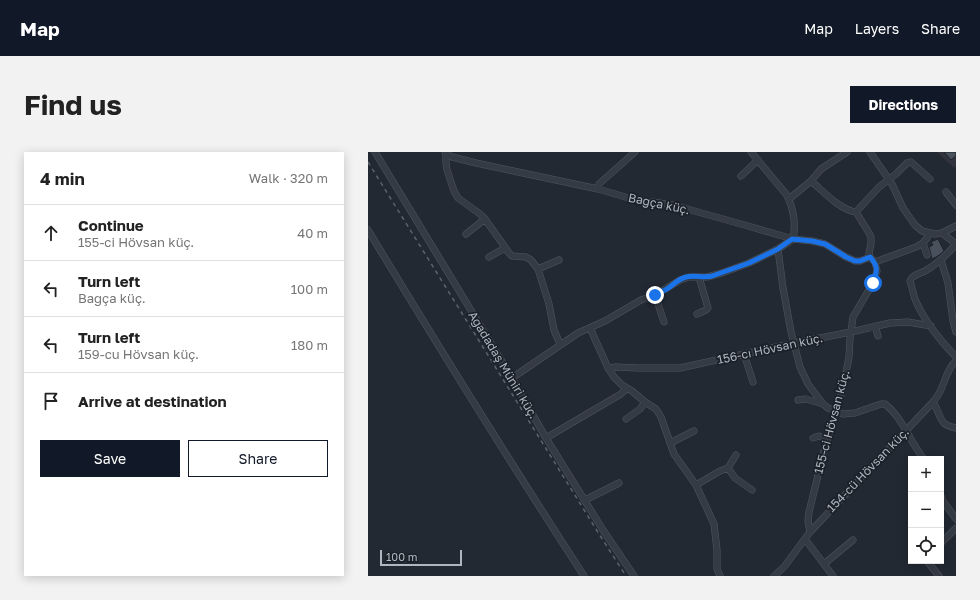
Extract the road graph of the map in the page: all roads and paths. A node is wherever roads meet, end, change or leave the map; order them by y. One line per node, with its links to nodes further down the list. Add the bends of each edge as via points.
1 (375, 152): 50 (street, Ağadadaş Müniri küç.)
2 (635, 152): 12 (street, via 599,184)
3 (751, 152): 7 (street)
4 (847, 152): 11 (street, via 821,169)
5 (870, 152): 9 (street)
6 (446, 153): 12 (street, Bağça küç., via 476,163); 17 (street, via 447,170 458,198)
7 (758, 160): 8 (street); 14 (street)
8 (741, 176)
9 (889, 179): 10 (street, via 911,162); 16 (street); 20 (street, via 908,216 918,228)
10 (930, 179)
11 (811, 181): 14 (street); 16 (street, via 842,207)
12 (598, 189): 23 (street, Bağça küç., via 632,199 673,205)
13 (946, 192): 15 (street)
14 (789, 199): 23 (street, via 794,215)
15 (956, 206)
16 (856, 212): 31 (street, 155-ci Hövsan küç., via 871,237 869,254)
17 (485, 219): 22 (street); 26 (street)
18 (956, 226): 21 (street)
19 (368, 230): 82 (street)
20 (930, 233): 21 (street); 24 (street)
21 (942, 233): 25 (street)
22 (466, 234)
23 (792, 239): 27 (street); 31 (street, Bağça küç., via 825,244 855,261)
24 (922, 243): 28 (street); 31 (street, Bağça küç.)
25 (956, 244): 32 (street)
26 (505, 248): 29 (street); 33 (street, via 512,256 531,260)
27 (778, 249): 34 (street, via 722,273); 44 (street)
28 (927, 255)
29 (489, 257)
30 (558, 260): 33 (street)
31 (873, 260): 41 (street, 155-ci Hövsan küç., via 877,271 853,318)
32 (941, 260): 39 (street, via 910,279 915,300); 42 (street, via 948,283)
33 (538, 269): 45 (street)
34 (699, 277): 35 (street, via 680,280); 36 (street, via 708,308)
35 (655, 295): 37 (street); 40 (street, via 640,300 613,318)
36 (697, 314)
37 (664, 322)
38 (874, 326): 39 (street, 156-cı Hövsan küç., via 908,322); 41 (street, 156-cı Hövsan küç.); 43 (street)
39 (931, 326): 47 (street)
40 (590, 328): 45 (street); 49 (street)
41 (851, 332): 44 (street, 156-cı Hövsan küç.); 57 (street, 155-ci Hövsan küç., via 850,357)
42 (956, 332)
43 (878, 336)
44 (794, 343): 46 (street, 156-cı Hövsan küç.); 56 (street, via 803,374)
45 (560, 344): 50 (street)
46 (744, 354): 49 (street, 156-cı Hövsan küç., via 680,368); 51 (street)
47 (956, 357)
48 (956, 360): 55 (street, 154-cü Hövsan küç.)
49 (608, 368): 52 (street)
50 (512, 378): 62 (street, Ağadadaş Müniri küç.)
51 (754, 382)
52 (627, 388): 54 (street); 62 (street)
53 (798, 400): 56 (street, via 806,399)
54 (645, 402): 58 (street); 65 (street, via 658,412)
55 (933, 402): 59 (street, via 942,421); 60 (street, 154-cü Hövsan küç.)
56 (823, 404): 57 (street)
57 (836, 412): 60 (street, via 855,413 886,404); 64 (street, 155-ci Hövsan küç.)
58 (626, 419)
59 (956, 428)
60 (906, 430): 67 (street); 76 (street, 154-cü Hövsan küç.)
61 (694, 431): 65 (street)
62 (546, 438): 72 (street, Ağadadaş Müniri küç.)
63 (813, 438): 64 (street, via 819,436)
64 (827, 439): 76 (street, 155-ci Hövsan küç., via 809,512)
65 (670, 443): 70 (street, via 674,454)
66 (736, 454): 68 (street)
67 (921, 456)
68 (728, 468): 70 (street); 71 (street, via 735,478)
69 (619, 482): 72 (street)
70 (696, 485): 84 (street, via 714,524 717,569)
71 (752, 490)
72 (585, 500): 83 (street, Ağadadaş Müniri küç.)
73 (944, 502): 74 (street)
74 (956, 519)
75 (956, 528): 79 (street)
76 (810, 532): 77 (street, 154-cü Hövsan küç.)
77 (805, 538): 80 (street); 85 (street, 154-cü Hövsan küç., via 784,567)
78 (853, 540): 80 (street)
79 (944, 540)
80 (824, 564): 86 (street)
81 (930, 564): 87 (street)
82 (584, 576)
83 (634, 576)
84 (720, 576)
85 (774, 576)
86 (833, 576)
87 (939, 576)

